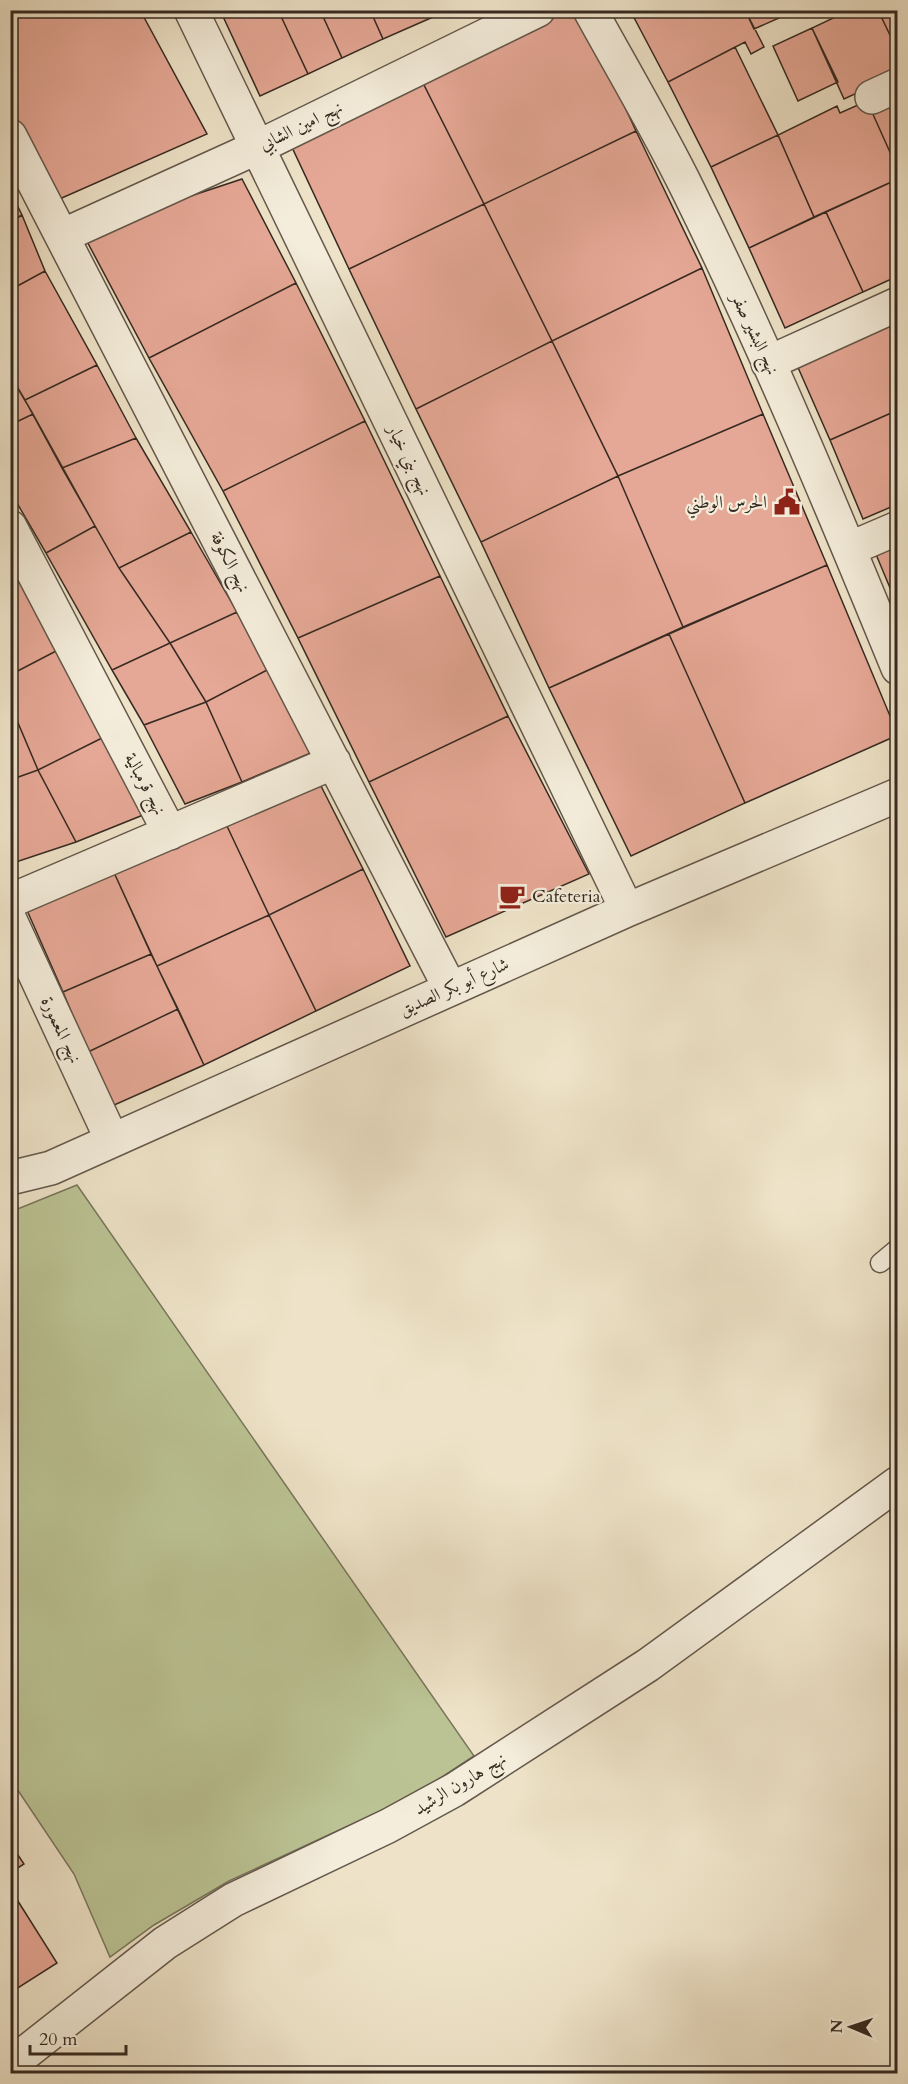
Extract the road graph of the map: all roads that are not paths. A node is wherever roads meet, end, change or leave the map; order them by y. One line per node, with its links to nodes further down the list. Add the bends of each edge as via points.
1 (191, 10): 5 (street, نهج بني خيار)
2 (538, 10): 5 (street, نهج امين الشابي)
3 (590, 10): 8 (street, نهج البشير صفر, via 688,189)
4 (10, 136): 6 (street, نهج الكوفة)
5 (258, 147): 6 (street, نهج امين الشابي); 17 (street, نهج بني خيار)
6 (62, 236): 13 (street, نهج الكوفة)
7 (897, 304): 8 (street)
8 (768, 363): 11 (street, نهج البشير صفر)
9 (10, 527): 15 (street, نهج قرمبالية)
10 (897, 528): 11 (street)
11 (849, 549): 12 (street, نهج البشير صفر)
12 (897, 668)
13 (334, 762): 15 (street); 19 (street, نهج الكوفة)
14 (897, 795): 17 (street, شارع أبو بكر الصديق)
15 (170, 833): 16 (street)
16 (10, 901)
17 (627, 910): 19 (street, شارع أبو بكر الصديق)
18 (10, 920): 20 (street, نهج المعمورة)
19 (450, 988): 20 (street, شارع أبو بكر الصديق)
20 (112, 1140): 21 (street, شارع أبو بكر الصديق, via 51,1168)
21 (10, 1178)
22 (897, 1248): 23 (lane)
23 (880, 1263)
24 (897, 1483): 25 (street, نهج هارون الرشيد, via 590,1704 445,1795 233,1900 165,1943)
25 (13, 2056)

